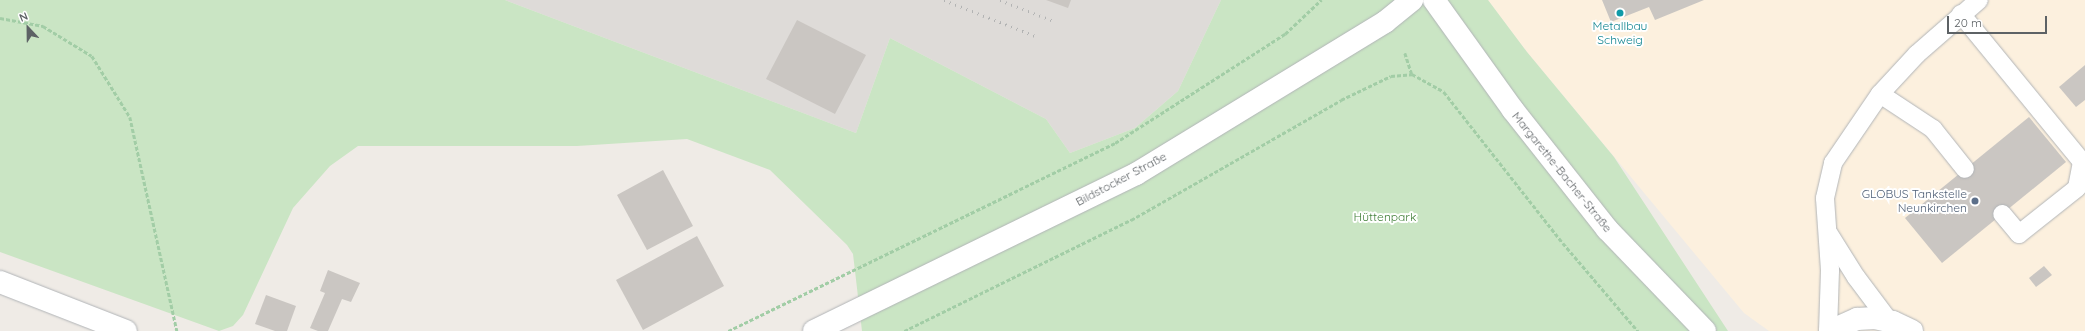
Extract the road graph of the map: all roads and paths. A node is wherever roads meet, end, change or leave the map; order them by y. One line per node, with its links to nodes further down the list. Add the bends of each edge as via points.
1 (1321, 0): 17 (path, via 1285,34 1115,143)
2 (1412, 0): 18 (main road, Bildstocker Straße, via 1385,22 1136,174)
3 (1434, 0): 21 (main road, Margarethe-Bacher-Straße, via 1513,110 1608,229)
4 (1979, 0): 5 (lane)
5 (1961, 14): 9 (lane, via 1917,54); 11 (lane, via 2082,162 2078,188 2019,234)
6 (0, 18): 16 (path, via 43,26 92,56 130,117)
7 (1405, 53): 8 (path)
8 (1412, 74): 19 (path, via 1391,76 1341,100 1130,220); 20 (path, via 1444,92 1563,243)
9 (1880, 94): 10 (lane, via 1933,129); 12 (lane, via 1833,162 1825,198)
10 (1965, 169)
11 (2002, 214)
12 (1828, 231): 14 (lane, via 1856,277); 22 (lane)
13 (0, 282): 15 (main road)
14 (1889, 321): 22 (main road, via 1857,319); 23 (main road)
15 (126, 331)
16 (177, 331)
17 (728, 331)
18 (814, 331)
19 (904, 331)
20 (1638, 331)
21 (1705, 331)
22 (1829, 331)
23 (1912, 331)

